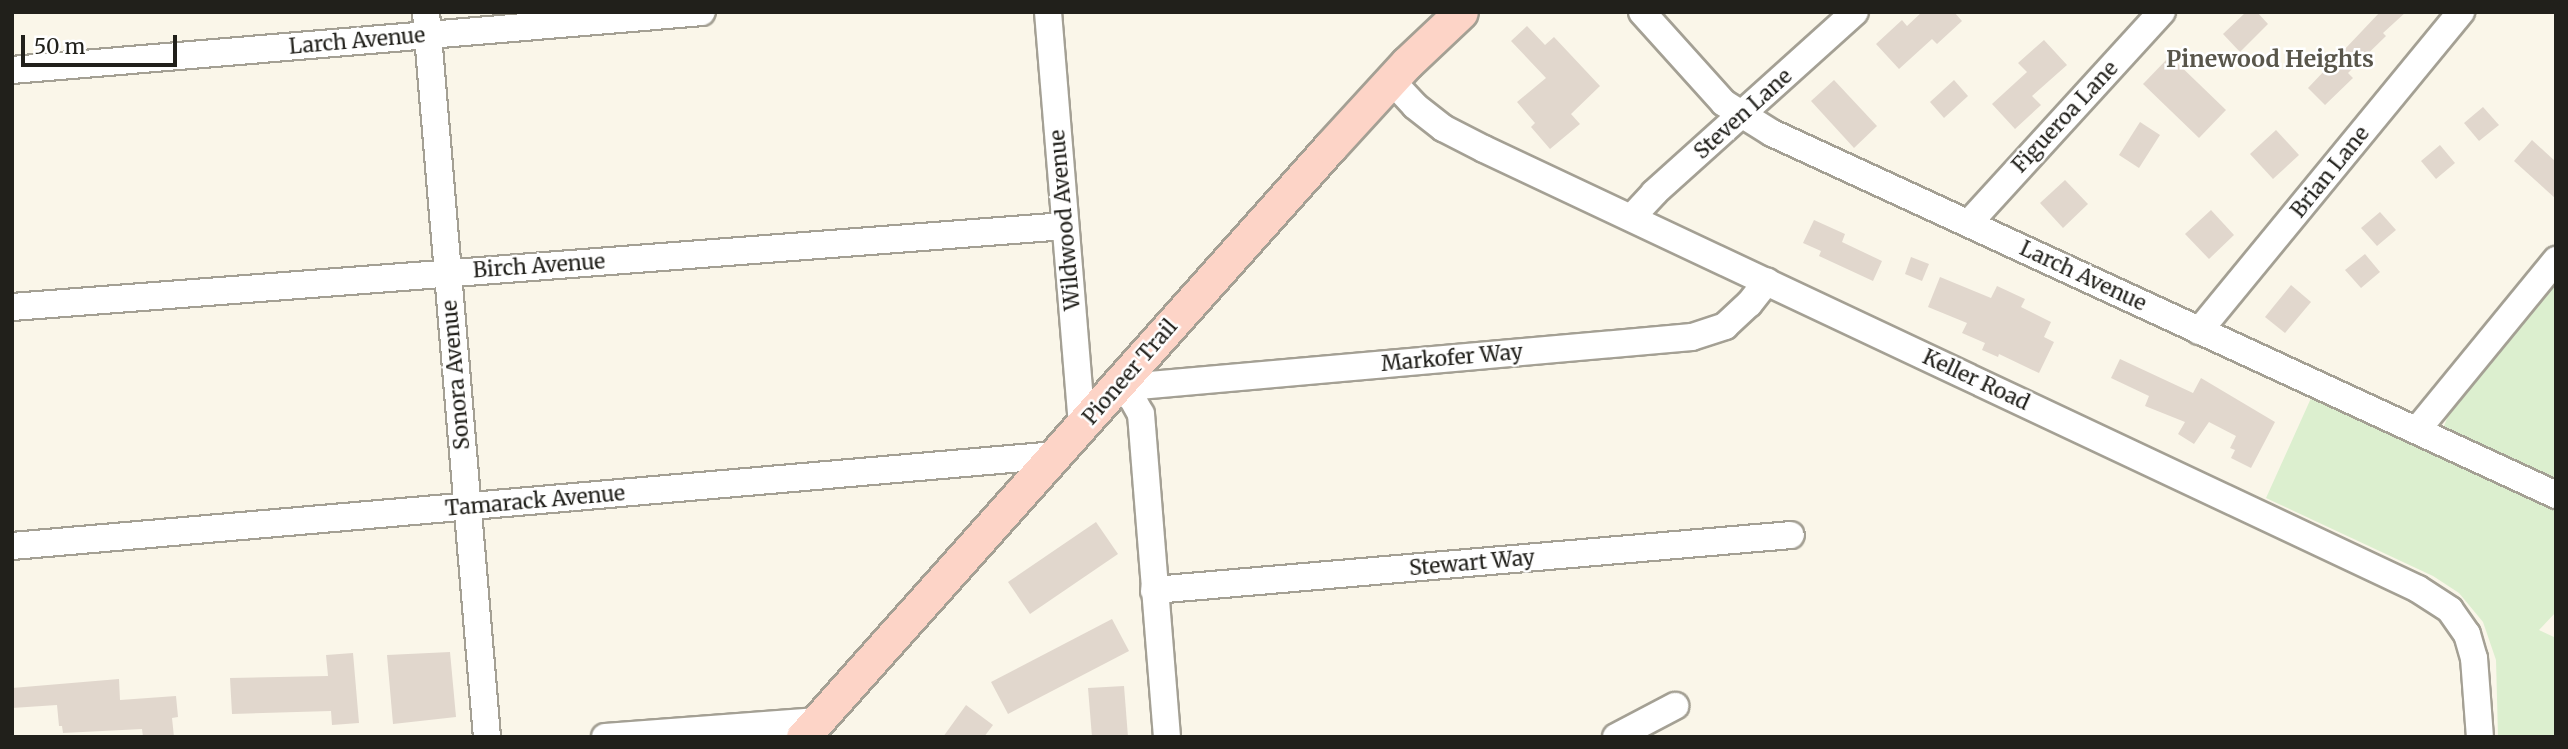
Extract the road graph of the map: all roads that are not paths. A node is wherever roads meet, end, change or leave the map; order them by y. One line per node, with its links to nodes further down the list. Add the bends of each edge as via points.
1 (702, 12): 8 (street, Larch Avenue)
2 (1048, 12): 14 (street, Wildwood Avenue)
3 (1461, 12): 10 (main road, Pioneer Trail)
4 (1642, 12): 11 (street, Larch Avenue, via 1724,103)
5 (1855, 12): 11 (street, Steven Lane)
6 (2162, 12): 13 (street, Figueroa Lane)
7 (2461, 12): 19 (street, Brian Lane)
8 (427, 24): 9 (street, Larch Avenue); 16 (street, Sonora Avenue)
9 (12, 70)
10 (1391, 80): 12 (street, Keller Road, via 1443,128); 20 (main road, Pioneer Trail)
11 (1743, 116): 12 (street, Steven Lane); 13 (street, Larch Avenue)
12 (1632, 217): 17 (street, Keller Road)
13 (1969, 223): 19 (street, Larch Avenue)
14 (1065, 226): 16 (street, Birch Avenue); 21 (street, Wildwood Avenue)
15 (2556, 260): 22 (street)
16 (448, 274): 18 (street, Birch Avenue); 25 (street, Sonora Avenue)
17 (1767, 281): 20 (street, Markofer Way, via 1725,326 1692,337); 35 (street, Keller Road, via 2418,589 2450,610 2467,634 2474,658)
18 (12, 307)
19 (2200, 331): 22 (street, Larch Avenue)
20 (1116, 388): 21 (main road, Pioneer Trail); 28 (street, via 1132,398 1141,414)
21 (1082, 427): 23 (main road, Pioneer Trail)
22 (2417, 430): 24 (street, Larch Avenue)
23 (1057, 455): 25 (street, Tamarack Avenue); 30 (main road, Pioneer Trail)
24 (2556, 495)
25 (467, 506): 27 (street, Tamarack Avenue); 31 (street, Sonora Avenue)
26 (1791, 535): 28 (street, Stewart Way)
27 (12, 546)
28 (1154, 590): 33 (street)
29 (1675, 706): 34 (street)
30 (810, 729): 32 (street)
31 (487, 737)
32 (605, 737)
33 (1167, 737)
34 (1616, 737)
35 (2480, 737)

